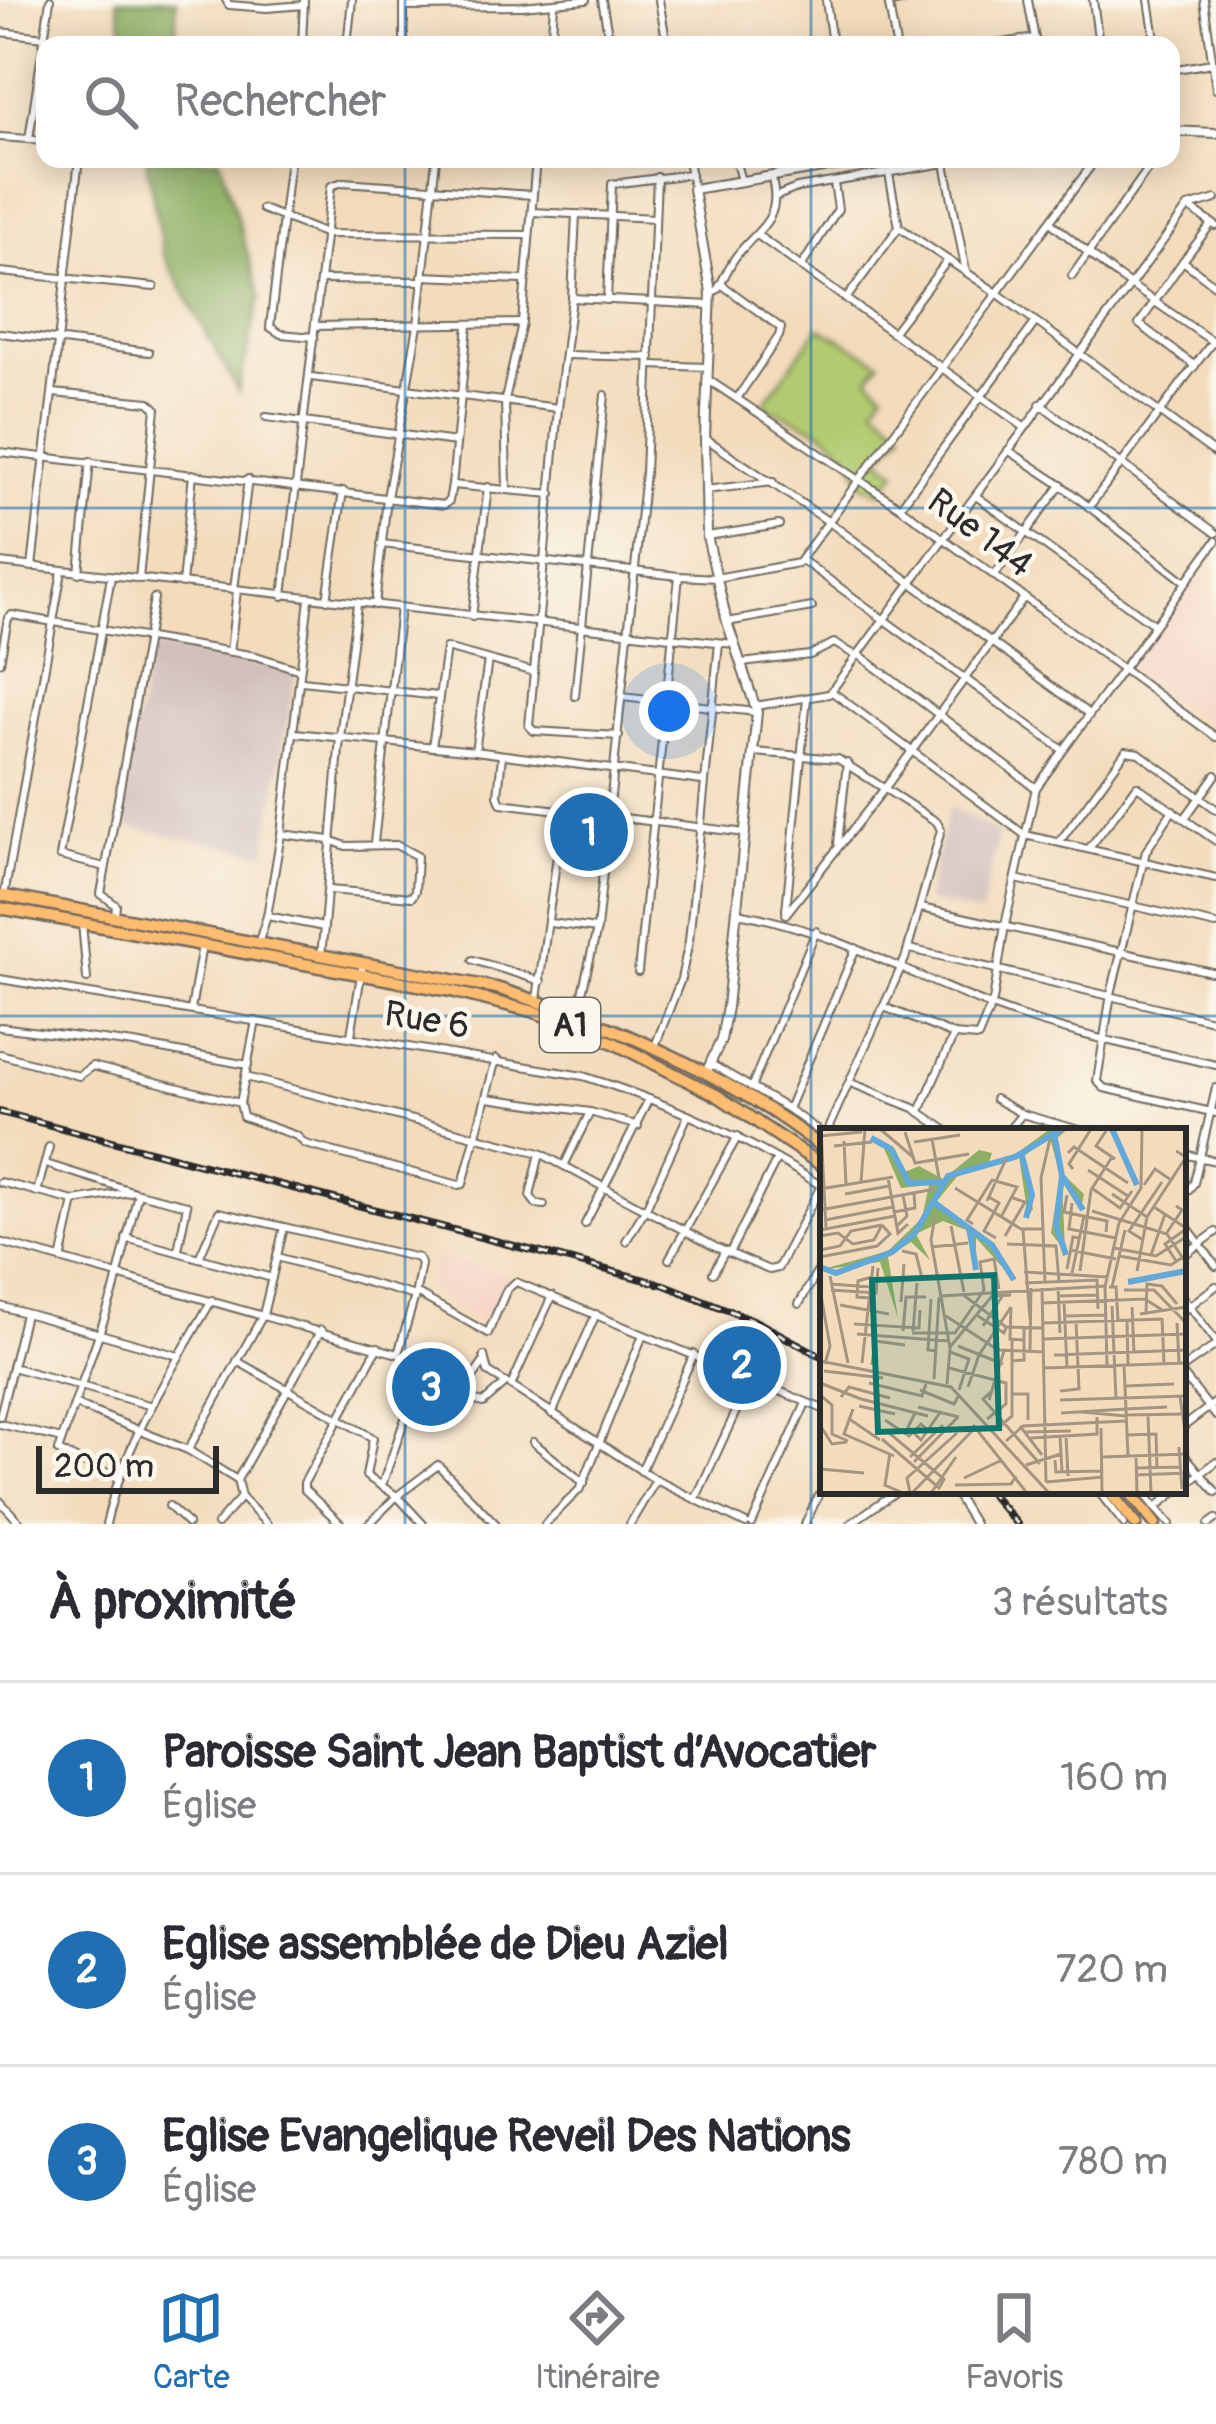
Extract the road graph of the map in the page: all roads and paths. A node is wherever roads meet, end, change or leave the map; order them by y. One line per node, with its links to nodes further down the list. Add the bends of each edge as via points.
1 (50, 0): 20 (street)
2 (226, 0): 13 (street, via 267,8)
3 (352, 0): 22 (street)
4 (586, 0): 17 (street)
5 (602, 0): 25 (street)
6 (659, 0): 26 (street)
7 (826, 0): 27 (street)
8 (907, 0): 14 (street)
9 (1028, 0): 29 (street)
10 (1093, 0): 30 (street)
11 (1149, 0): 31 (street)
12 (1204, 0): 32 (street)
13 (304, 2): 21 (street)
14 (889, 2): 28 (street)
15 (404, 3): 16 (street); 23 (street)
16 (492, 3): 17 (street)
17 (554, 5): 24 (street)
18 (0, 32): 19 (street)
19 (36, 36)
20 (45, 36)
21 (302, 36)
22 (348, 36)
23 (404, 36)
24 (552, 36)
25 (608, 36)
26 (665, 36)
27 (831, 36)
28 (895, 36)
29 (1034, 36)
30 (1099, 36)
31 (1155, 36)
32 (1212, 63): 33 (street); 34 (street)
33 (1180, 68)
34 (1216, 89)
35 (36, 94): 39 (street)
36 (1180, 131): 37 (street)
37 (1216, 133)
38 (0, 137): 39 (street)
39 (29, 139): 40 (street)
40 (36, 140)
41 (78, 168): 87 (street)
42 (289, 168): 70 (street)
43 (435, 168): 60 (street)
44 (535, 168): 62 (street)
45 (690, 168): 54 (street)
46 (737, 168): 58 (street)
47 (781, 168): 55 (street)
48 (816, 168): 55 (street)
49 (912, 168): 53 (street)
50 (946, 168): 84 (street)
51 (1089, 168): 72 (street)
52 (1149, 168): 79 (street)
53 (889, 173): 59 (street); 74 (street)
54 (691, 174): 57 (street); 61 (street)
55 (782, 174): 56 (street)
56 (770, 175): 58 (street); 63 (street)
57 (657, 177): 69 (street, via 612,184); 71 (street)
58 (741, 181): 61 (street)
59 (834, 183): 63 (street); 82 (street, via 838,209)
60 (432, 187): 62 (street); 75 (street, via 335,182); 78 (street)
61 (693, 189): 94 (street)
62 (533, 195): 67 (street)
63 (777, 196): 77 (street)
64 (1216, 200): 65 (street)
65 (1188, 207): 73 (street); 90 (street)
66 (262, 209): 70 (street)
67 (532, 212): 68 (street); 76 (street)
68 (575, 214): 69 (street); 96 (street)
69 (610, 216): 71 (street); 98 (street)
70 (284, 218): 75 (street); 109 (street, via 270,327)
71 (655, 218): 100 (street)
72 (1050, 222): 79 (street); 95 (street)
73 (1214, 225): 81 (street)
74 (899, 227): 80 (street); 97 (street)
75 (326, 234): 78 (street); 88 (street)
76 (529, 235): 78 (street); 89 (street)
77 (757, 235): 82 (street); 91 (street)
78 (426, 236): 86 (street)
79 (1089, 253): 85 (street); 90 (street)
80 (948, 260): 84 (street); 108 (street)
81 (1183, 261): 92 (street); 99 (street)
82 (801, 267): 97 (street)
83 (0, 272): 87 (street)
84 (966, 272): 95 (street)
85 (1072, 276)
86 (422, 278): 88 (street); 89 (street); 104 (street)
87 (66, 280): 93 (street); 110 (street)
88 (321, 280): 106 (street)
89 (523, 280): 103 (street)
90 (1130, 282): 99 (street); 113 (street)
91 (721, 284): 94 (street); 125 (street, via 781,328)
92 (1216, 286)
93 (154, 287)
94 (711, 292): 101 (street)
95 (997, 293): 102 (street); 118 (street)
96 (572, 298): 98 (street); 114 (street)
97 (846, 299): 108 (street)
98 (607, 300): 100 (street)
99 (1155, 300): 111 (street); 116 (street, via 1140,325)
100 (653, 302): 101 (street); 115 (street)
101 (710, 305): 117 (street)
102 (1035, 322): 113 (street); 126 (street)
103 (522, 323): 105 (street); 127 (street)
104 (418, 325): 105 (street); 106 (street); 121 (street)
105 (468, 325): 123 (street)
106 (315, 326): 109 (street)
107 (0, 332): 110 (street)
108 (892, 333): 118 (street)
109 (314, 337): 119 (street)
110 (60, 340): 112 (street); 122 (street)
111 (1215, 341): 116 (street)
112 (149, 352)
113 (1078, 353): 128 (street); 130 (street)
114 (565, 355): 115 (street); 129 (street)
115 (651, 361): 117 (street); 174 (street)
116 (1195, 366): 130 (street)
117 (707, 367): 120 (street)
118 (942, 370): 126 (street); 146 (street)
119 (310, 377): 121 (street); 132 (street)
120 (707, 379): 125 (street, Rue 144); 135 (street)
121 (407, 388): 123 (street); 134 (street)
122 (53, 393): 140 (street); 143 (street, via 153,404)
123 (461, 395): 127 (street); 136 (street)
124 (605, 395): 171 (street)
125 (738, 397): 146 (street, Rue 144)
126 (980, 398): 133 (street); 158 (street)
127 (505, 400): 129 (street); 152 (street)
128 (1040, 404): 133 (street); 142 (street)
129 (558, 408): 155 (street)
130 (1160, 414): 139 (street); 142 (street)
131 (266, 417): 132 (street)
132 (304, 423): 134 (street); 148 (street)
133 (1024, 428): 137 (street)
134 (398, 435): 136 (street); 157 (street)
135 (705, 438): 147 (street); 153 (street)
136 (456, 442): 149 (street)
137 (1008, 450): 150 (street); 156 (street)
138 (0, 452): 140 (street)
139 (1216, 454)
140 (44, 457): 141 (street); 172 (street)
141 (90, 461): 143 (street); 175 (street)
142 (1122, 462): 159 (street); 164 (street)
143 (150, 468): 144 (street); 180 (street)
144 (193, 473): 145 (street); 183 (street)
145 (248, 479): 148 (street); 184 (street)
146 (858, 479): 158 (street, Rue 144); 160 (street)
147 (773, 482): 153 (street); 160 (street)
148 (298, 485): 154 (street); 185 (street)
149 (452, 485): 151 (street); 157 (street, via 444,505)
150 (1061, 485): 159 (street); 162 (street)
151 (488, 488): 152 (street); 167 (street)
152 (507, 489): 155 (street)
153 (705, 490): 163 (street)
154 (343, 491): 157 (street); 189 (street)
155 (552, 494): 168 (street)
156 (976, 496): 162 (street); 165 (street)
157 (387, 498): 166 (street)
158 (900, 507): 165 (street, Rue 144)
159 (1089, 507): 181 (street)
160 (829, 522): 169 (street); 182 (street)
161 (779, 525): 163 (street)
162 (1027, 531): 177 (street); 199 (street)
163 (707, 536): 179 (street)
164 (1216, 537): 181 (street)
165 (944, 538): 177 (street, Rue 144); 182 (street)
166 (382, 544): 167 (street); 191 (street)
167 (480, 553): 168 (street); 194 (street)
168 (547, 560): 171 (street); 198 (street)
169 (802, 560): 179 (street); 195 (street)
170 (0, 563): 172 (street)
171 (589, 566): 174 (street); 200 (street)
172 (32, 567): 173 (street)
173 (62, 571): 175 (street); 197 (street)
174 (635, 572): 176 (street); 202 (street)
175 (79, 573): 178 (street)
176 (679, 576): 179 (street); 203 (street)
177 (994, 576): 188 (street, Rue 144)
178 (111, 577): 180 (street); 201 (street)
179 (716, 578): 196 (street)
180 (139, 579): 183 (street)
181 (1184, 581): 199 (street)
182 (911, 583): 195 (street); 205 (street)
183 (182, 584): 184 (street)
184 (236, 590): 185 (street); 208 (street)
185 (283, 596): 187 (street)
186 (154, 598): 204 (street)
187 (309, 599): 189 (street); 213 (street)
188 (1023, 599): 205 (street); 214 (street, Rue 144)
189 (327, 601): 190 (street)
190 (357, 604): 191 (street); 218 (street)
191 (375, 605): 193 (street)
192 (812, 607): 196 (street)
193 (400, 608): 194 (street); 219 (street)
194 (472, 617): 198 (street)
195 (883, 617): 209 (street); 216 (street)
196 (727, 622): 207 (street)
197 (54, 623): 201 (street); 211 (street, via 9,616); 271 (street)
198 (540, 624): 200 (street); 215 (street)
199 (1153, 624): 214 (street)
200 (583, 630): 202 (street); 222 (street)
201 (102, 631): 204 (street); 267 (street, via 60,856)
202 (629, 634): 203 (street); 223 (street)
203 (674, 638): 206 (street); 225 (street)
204 (147, 639): 208 (street); 267 (street)
205 (991, 640): 216 (street); 229 (street)
206 (719, 643): 207 (street); 226 (street)
207 (734, 644): 212 (street)
208 (230, 652): 213 (street)
209 (858, 655): 212 (street, via 834,643 810,655); 220 (street); 228 (street)
210 (488, 659): 215 (street); 221 (street, via 446,648); 237 (street)
211 (0, 662)
212 (742, 663): 227 (street)
213 (302, 670): 217 (street)
214 (1120, 670): 229 (street); 233 (street, Rue 144)
215 (534, 672): 232 (street, via 530,730)
216 (964, 678): 228 (street); 236 (street)
217 (302, 680): 218 (street); 230 (street)
218 (346, 686): 219 (street); 231 (street)
219 (391, 690): 221 (street); 234 (street)
220 (831, 691): 224 (street); 239 (street)
221 (438, 696): 235 (street)
222 (575, 696)
223 (622, 697): 225 (street); 232 (street)
224 (808, 698): 227 (street); 241 (street)
225 (668, 702): 226 (street); 244 (street)
226 (713, 709): 227 (street); 246 (street)
227 (756, 709): 238 (street)
228 (938, 714): 239 (street); 248 (street)
229 (1089, 714): 236 (street)
230 (295, 733): 231 (street); 258 (street)
231 (340, 736): 234 (street); 260 (street)
232 (619, 736): 243 (street)
233 (1216, 737)
234 (385, 742): 235 (street); 263 (street)
235 (432, 747): 237 (street)
236 (1063, 749): 248 (street)
237 (475, 751): 240 (street)
238 (754, 752): 241 (street); 257 (street)
239 (911, 752): 247 (street); 259 (street)
240 (502, 754): 243 (street); 252 (street, via 501,803)
241 (802, 755): 242 (street); 277 (street)
242 (848, 763): 247 (street); 265 (street)
243 (615, 769): 244 (street); 253 (street)
244 (660, 775): 246 (street); 255 (street)
245 (1216, 775): 249 (street)
246 (704, 782): 256 (street)
247 (885, 788): 265 (street); 273 (street, via 940,825)
248 (1036, 788): 259 (street)
249 (1200, 798): 250 (street); 254 (street); 261 (street, via 1139,752 1126,751)
250 (1216, 809)
251 (1173, 810): 254 (street); 264 (street, via 1135,787); 266 (street)
252 (563, 813): 253 (street); 279 (street)
253 (609, 817): 255 (street); 283 (street)
254 (1185, 818): 262 (street)
255 (654, 823): 256 (street); 295 (street)
256 (699, 830): 257 (street); 312 (street, via 681,979)
257 (746, 833): 274 (street)
258 (281, 834): 260 (street); 275 (street)
259 (1025, 835): 261 (street); 268 (street)
260 (330, 840): 263 (street); 270 (street)
261 (1060, 841): 264 (street)
262 (1216, 841)
263 (374, 843): 270 (street, via 416,856 415,894)
264 (1090, 847): 266 (street)
265 (837, 848): 277 (street)
266 (1143, 861): 269 (street); 272 (street)
267 (105, 867): 276 (street, via 101,896 116,904)
268 (1016, 878): 272 (street); 280 (street)
269 (1216, 878)
270 (329, 890): 282 (street)
271 (1, 900): 276 (main road, A1); 278 (main road, A1)
272 (1134, 904): 281 (street); 289 (street)
273 (921, 908): 280 (street); 288 (street)
274 (738, 913): 277 (street); 317 (street, via 724,1022)
275 (267, 916): 282 (street); 285 (street)
276 (115, 918): 285 (main road, A1)
277 (786, 918): 284 (street)
278 (82, 923): 286 (main road, A1); 298 (street)
279 (550, 923): 283 (street); 299 (street)
280 (1005, 925): 289 (street); 294 (street)
281 (1216, 926)
282 (324, 927): 290 (street)
283 (597, 928): 305 (street)
284 (816, 931): 287 (street); 320 (street)
285 (258, 944): 290 (main road, A1)
286 (202, 945): 292 (main road, A1); 304 (street)
287 (856, 948): 293 (street); 326 (street)
288 (909, 949): 293 (street); 294 (street)
289 (1122, 950): 296 (street); 300 (street)
290 (321, 955): 292 (main road, A1)
291 (473, 960): 299 (street)
292 (362, 968): 301 (main road, A1); 309 (street); 351 (main road, A1, via 574,1026 718,1096)
293 (902, 968): 302 (street); 303 (street)
294 (998, 970): 300 (street); 302 (street)
295 (638, 972)
296 (1216, 973)
297 (0, 979): 304 (street, Rue 6)
298 (87, 979)
299 (541, 980): 301 (street)
300 (1111, 994): 307 (street); 311 (street)
301 (537, 1000): 305 (main road, A1)
302 (991, 1006): 310 (street, via 976,1039); 311 (street)
303 (884, 1007): 310 (street); 319 (street)
304 (191, 1010): 306 (street, Rue 6)
305 (577, 1014): 312 (main road, A1)
306 (256, 1021): 309 (street, Rue 6); 315 (street)
307 (1216, 1021)
308 (0, 1027): 315 (street)
309 (351, 1035): 314 (street, Rue 6)
310 (954, 1036): 328 (street)
311 (1103, 1040): 316 (street); 329 (street, via 1101,1086)
312 (653, 1049): 317 (main road, A1)
313 (0, 1054): 325 (street, via 79,1076 92,1066)
314 (496, 1059): 322 (street); 323 (street, Rue 6)
315 (248, 1065): 318 (street)
316 (1216, 1065)
317 (708, 1070): 320 (street); 342 (main road, A1)
318 (245, 1077): 325 (street); 340 (street)
319 (851, 1083): 328 (street); 334 (street)
320 (751, 1088): 326 (street)
321 (1216, 1088): 329 (street)
322 (485, 1098): 327 (street); 340 (street)
323 (650, 1098): 331 (street, Rue 6); 333 (street)
324 (995, 1099): 330 (street)
325 (240, 1103): 340 (street, via 243,1117 305,1144 458,1186)
326 (788, 1109): 339 (street)
327 (590, 1112): 333 (street); 350 (street)
328 (920, 1112): 335 (street)
329 (1213, 1113): 346 (street)
330 (1022, 1114): 337 (street); 338 (street)
331 (688, 1115): 341 (street, Rue 6); 362 (street)
332 (958, 1123): 336 (street)
333 (638, 1126): 354 (street)
334 (827, 1128)
335 (944, 1128)
336 (952, 1128)
337 (1010, 1128)
338 (1072, 1128)
339 (820, 1129)
340 (475, 1135): 344 (street)
341 (738, 1136): 347 (street, Rue 6); 366 (street)
342 (820, 1146)
343 (49, 1148): 349 (street)
344 (540, 1153): 350 (street); 361 (street, via 530,1196)
345 (1186, 1155): 346 (street)
346 (1199, 1157): 348 (street); 358 (street)
347 (778, 1159): 353 (street, Rue 6); 373 (street)
348 (1216, 1161)
349 (46, 1164): 356 (street); 357 (street)
350 (565, 1164): 354 (street)
351 (820, 1164)
352 (2, 1182): 356 (street); 359 (street)
353 (820, 1186)
354 (605, 1187): 362 (street); 363 (street)
355 (820, 1191): 373 (street, via 778,1268)
356 (37, 1192): 360 (street)
357 (134, 1192): 360 (street); 368 (street); 372 (street, via 188,1205)
358 (1186, 1192)
359 (0, 1193)
360 (74, 1201): 376 (street)
361 (544, 1205)
362 (646, 1208): 366 (street); 369 (street)
363 (585, 1224)
364 (1186, 1225): 371 (street)
365 (284, 1227): 375 (street); 377 (street, via 219,1212); 385 (street, via 418,1258)
366 (686, 1229): 373 (street); 378 (street)
367 (1216, 1232): 371 (street)
368 (126, 1238): 372 (street); 381 (street)
369 (626, 1241)
370 (0, 1242): 376 (street)
371 (1201, 1243): 374 (street); 379 (street)
372 (178, 1252): 377 (street)
373 (727, 1252): 382 (street)
374 (1186, 1254)
375 (277, 1257): 383 (street); 385 (street)
376 (61, 1258): 381 (street)
377 (199, 1258): 383 (street)
378 (670, 1259)
379 (1216, 1266)
380 (820, 1267): 388 (street)
381 (116, 1272): 387 (street); 395 (street)
382 (712, 1273)
383 (272, 1278): 393 (street)
384 (1216, 1286): 390 (street)
385 (416, 1294): 386 (street, via 485,1334 510,1284); 400 (street)
386 (552, 1296): 392 (street); 408 (street)
387 (212, 1300): 393 (street); 401 (street)
388 (799, 1304)
389 (0, 1306): 391 (street)
390 (1186, 1308): 397 (street)
391 (25, 1313): 395 (street); 403 (street)
392 (596, 1314): 396 (street); 417 (street)
393 (263, 1315): 394 (street); 402 (street)
394 (321, 1330): 398 (street); 410 (street)
395 (99, 1334): 401 (street); 409 (street)
396 (644, 1335): 399 (street); 425 (street)
397 (1216, 1343): 404 (street)
398 (378, 1347): 400 (street); 419 (street)
399 (694, 1353): 406 (street); 429 (street)
400 (398, 1354): 407 (street)
401 (179, 1356): 415 (street)
402 (237, 1361): 410 (street); 426 (street)
403 (12, 1367): 409 (street); 420 (street)
404 (1186, 1368)
405 (1186, 1375): 414 (street)
406 (751, 1379): 412 (street); 448 (street)
407 (445, 1383): 411 (street); 436 (street, via 408,1410)
408 (508, 1384): 411 (street, via 483,1403); 411 (street, via 483,1359); 417 (street)
409 (82, 1386): 413 (street); 415 (street)
410 (289, 1389): 419 (street); 432 (street)
411 (461, 1394)
412 (806, 1403): 416 (street); 465 (street)
413 (76, 1405): 422 (street); 423 (street)
414 (1212, 1405): 418 (street); 421 (street)
415 (152, 1406): 422 (street)
416 (820, 1408)
417 (552, 1414): 425 (street)
418 (1216, 1416)
419 (338, 1419): 436 (street, via 375,1441 365,1473); 459 (street, via 304,1486)
420 (0, 1420): 423 (street)
421 (1186, 1425)
422 (140, 1430): 426 (street); 431 (street)
423 (62, 1439): 431 (street, via 60,1453)
424 (533, 1442): 434 (street)
425 (598, 1445): 429 (street); 434 (street)
426 (188, 1450): 432 (street)
427 (1186, 1458): 430 (street)
428 (1216, 1462): 430 (street)
429 (640, 1471): 433 (street)
430 (1200, 1474): 435 (street); 437 (street)
431 (119, 1478): 455 (street)
432 (237, 1480): 447 (street)
433 (656, 1480): 448 (street); 464 (street)
434 (584, 1483): 463 (street)
435 (1186, 1484)
436 (382, 1485): 445 (street)
437 (1216, 1492)
438 (893, 1494): 467 (street)
439 (958, 1494): 453 (street)
440 (1100, 1494): 468 (street)
441 (1111, 1494): 469 (main road)
442 (1131, 1494): 470 (main road)
443 (1145, 1494): 451 (street)
444 (1173, 1494): 451 (street)
445 (397, 1496): 460 (street); 461 (street); 462 (street, via 438,1465)
446 (818, 1496): 466 (street)
447 (241, 1497): 457 (street); 458 (street)
448 (696, 1498): 465 (street)
449 (0, 1502): 454 (street)
450 (169, 1506): 456 (street)
451 (1156, 1507): 471 (street)
452 (1216, 1519): 472 (street)
453 (971, 1523)
454 (21, 1524)
455 (106, 1524)
456 (188, 1524)
457 (217, 1524)
458 (267, 1524)
459 (340, 1524)
460 (369, 1524)
461 (423, 1524)
462 (496, 1524)
463 (544, 1524)
464 (630, 1524)
465 (749, 1524)
466 (805, 1524)
467 (850, 1524)
468 (1124, 1524)
469 (1136, 1524)
470 (1155, 1524)
471 (1170, 1524)
472 (1209, 1524)

